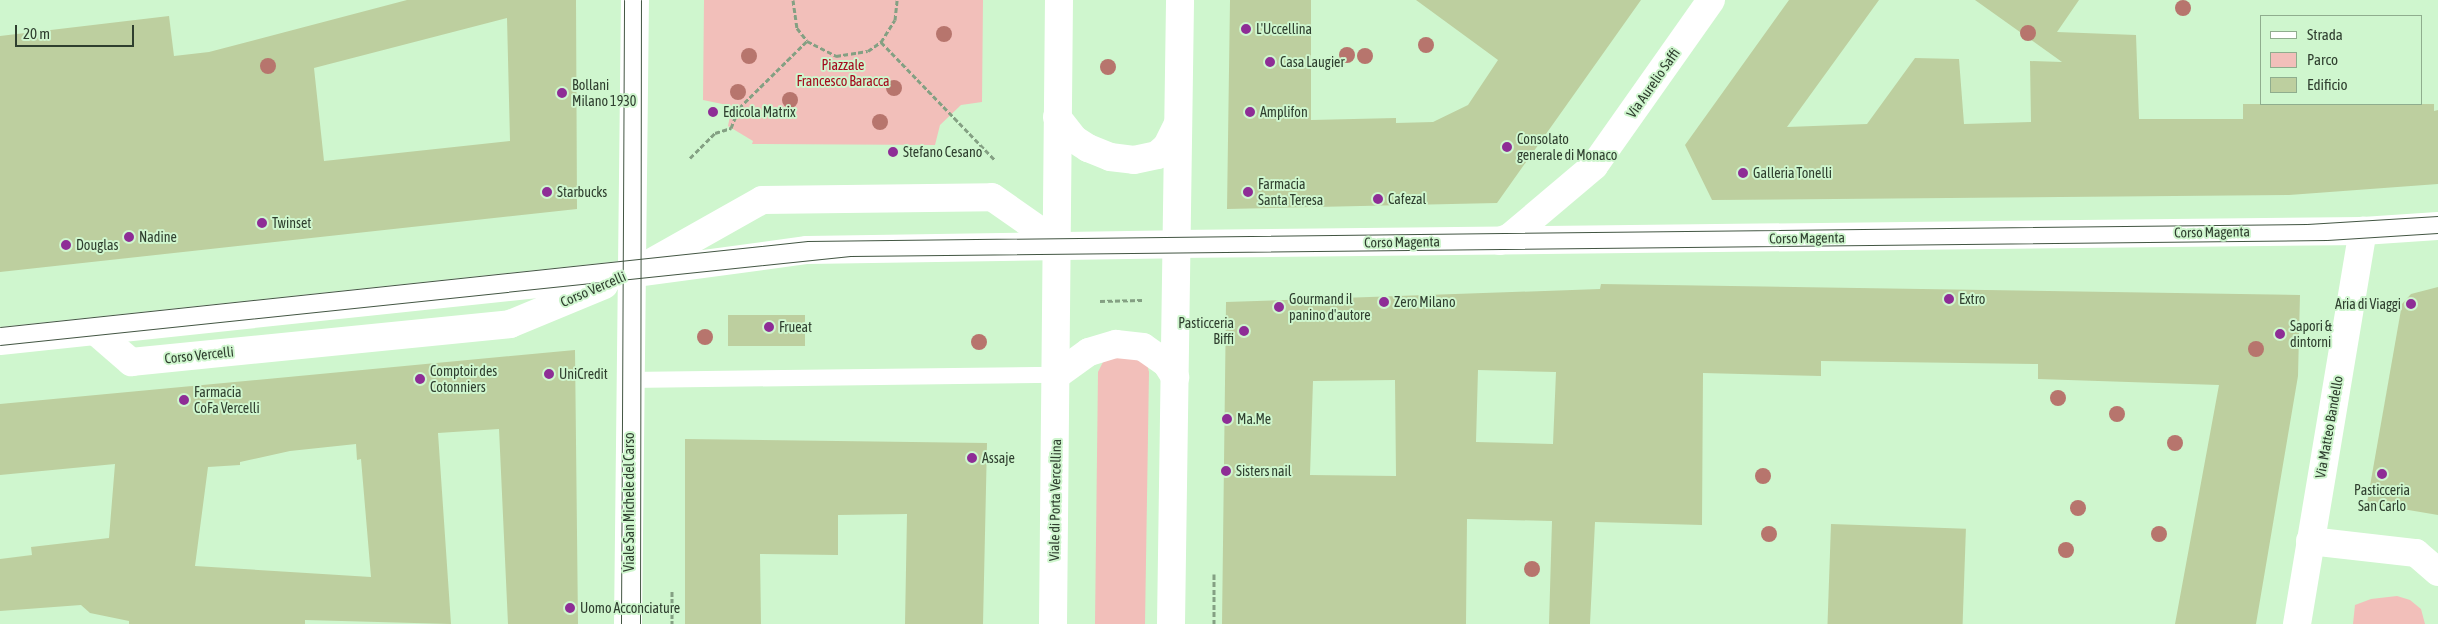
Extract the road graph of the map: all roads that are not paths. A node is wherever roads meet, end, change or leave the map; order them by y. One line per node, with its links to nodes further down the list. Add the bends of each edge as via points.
1 (636, 0): 12 (street)
2 (1059, 0): 5 (street)
3 (1180, 0): 6 (street)
4 (1711, 0): 9 (street, Via Aurelio Saffi, via 1594,166 1510,237)
5 (1057, 117): 6 (street, via 1074,139 1088,148 1110,157 1134,160 1157,155 1167,146); 10 (street)
6 (1179, 121): 11 (street)
7 (2438, 226): 8 (street, Corso Magenta)
8 (2362, 231): 9 (street, Corso Magenta); 18 (street, Via Matteo Bandello)
9 (1500, 240): 11 (street, Corso Magenta)
10 (1059, 244): 11 (street); 12 (street, via 807,250); 12 (street, via 992,197 762,200); 15 (street)
11 (1177, 244): 16 (street)
12 (632, 274): 13 (street, Corso Vercelli); 13 (street, Corso Vercelli, via 510,324 131,362); 17 (street)
13 (94, 331): 14 (street, Corso Vercelli)
14 (0, 341)
15 (1057, 375): 16 (street, via 1089,352 1116,344 1143,347 1166,363); 17 (lane); 21 (street, Viale di Porta Vercellina)
16 (1175, 377): 22 (street)
17 (629, 380): 20 (street, Viale San Michele del Carso)
18 (2310, 541): 19 (street, via 2416,553); 23 (street, Via Matteo Bandello)
19 (2438, 572)
20 (628, 624)
21 (1053, 624)
22 (1171, 624)
23 (2297, 624)

